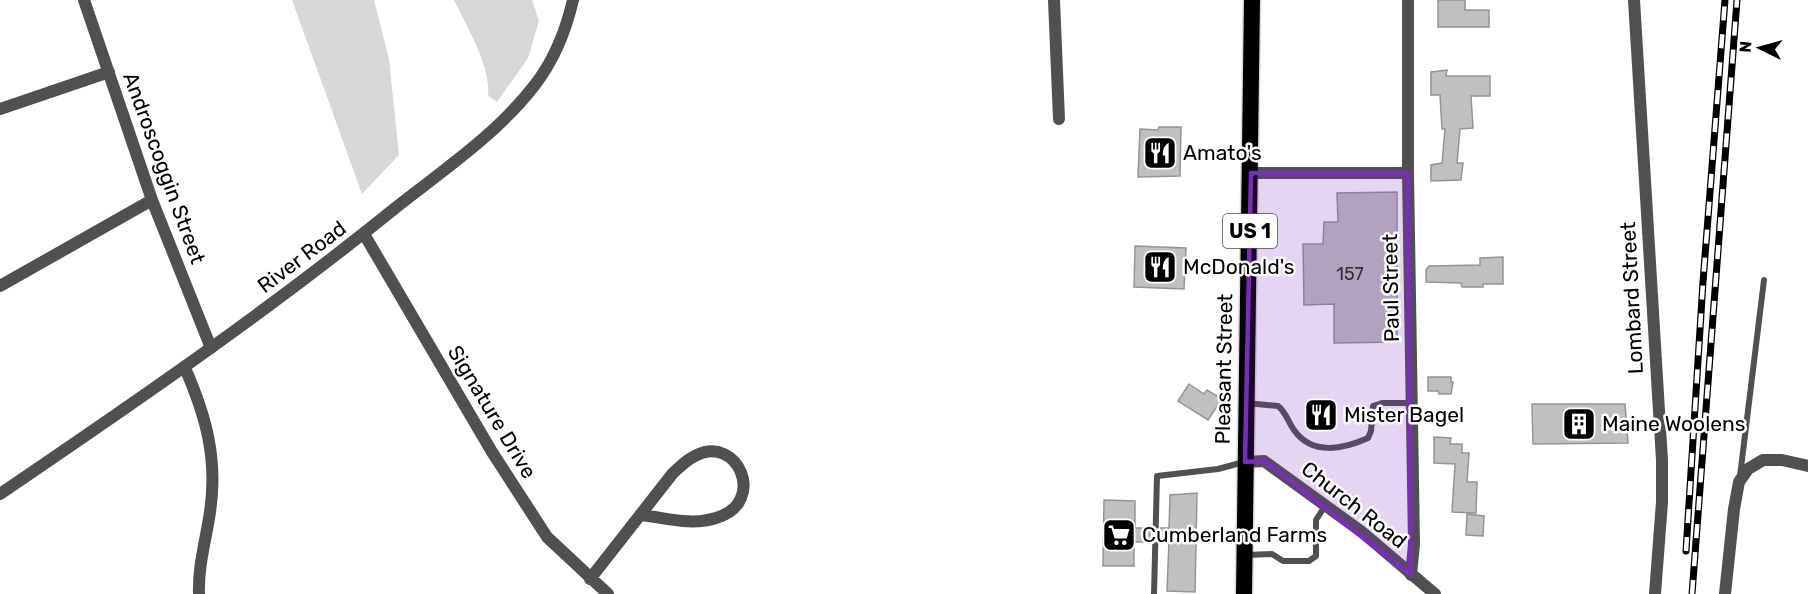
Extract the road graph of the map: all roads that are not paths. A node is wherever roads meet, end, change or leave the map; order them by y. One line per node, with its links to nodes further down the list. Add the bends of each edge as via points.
1 (84, 0): 7 (street, Androscoggin Street)
2 (573, 0): 13 (street, River Road, via 546,68 525,98 485,136)
3 (1054, 0): 9 (street)
4 (1252, 0): 11 (highway, Pleasant Street / US 1)
5 (1408, 0): 10 (street, Paul Street)
6 (1634, 0): 34 (street, Lombard Street, via 1662,460)
7 (109, 72): 8 (street); 12 (street, Androscoggin Street)
8 (0, 109)
9 (1059, 119)
10 (1408, 172): 11 (street); 19 (street, Paul Street)
11 (1251, 173): 18 (highway, Pleasant Street / US 1)
12 (152, 200): 15 (street); 16 (street, Androscoggin Street)
13 (364, 234): 16 (street, River Road); 28 (street, Signature Drive, via 540,528)
14 (1764, 280): 22 (lane)
15 (0, 286)
16 (211, 348): 17 (street, River Road)
17 (185, 368): 23 (street, River Road); 29 (street, via 202,410 213,460)
18 (1246, 403): 19 (lane, via 1278,406 1296,433 1324,448 1341,448 1368,438 1373,406); 20 (highway, Pleasant Street / US 1)
19 (1412, 403): 27 (street, Paul Street)
20 (1245, 462): 24 (street, Church Road, via 1264,461); 26 (highway, Pleasant Street / US 1); 31 (lane, via 1157,476)
21 (1808, 466): 22 (street, via 1763,460)
22 (1739, 482): 35 (street)
23 (0, 494)
24 (1326, 505): 26 (lane, via 1316,520 1316,556 1309,561 1283,561 1272,554); 27 (street, Church Road)
25 (642, 515): 25 (street, via 673,473 697,454 725,454 737,464 744,480 744,495 732,513 689,522); 28 (street)
26 (1244, 555): 32 (highway, Pleasant Street / US 1)
27 (1411, 575): 33 (street, Church Road)
28 (590, 579): 30 (street, Signature Drive)
29 (199, 594)
30 (608, 594)
31 (1154, 594)
32 (1244, 594)
33 (1435, 594)
34 (1655, 594)
35 (1725, 594)

